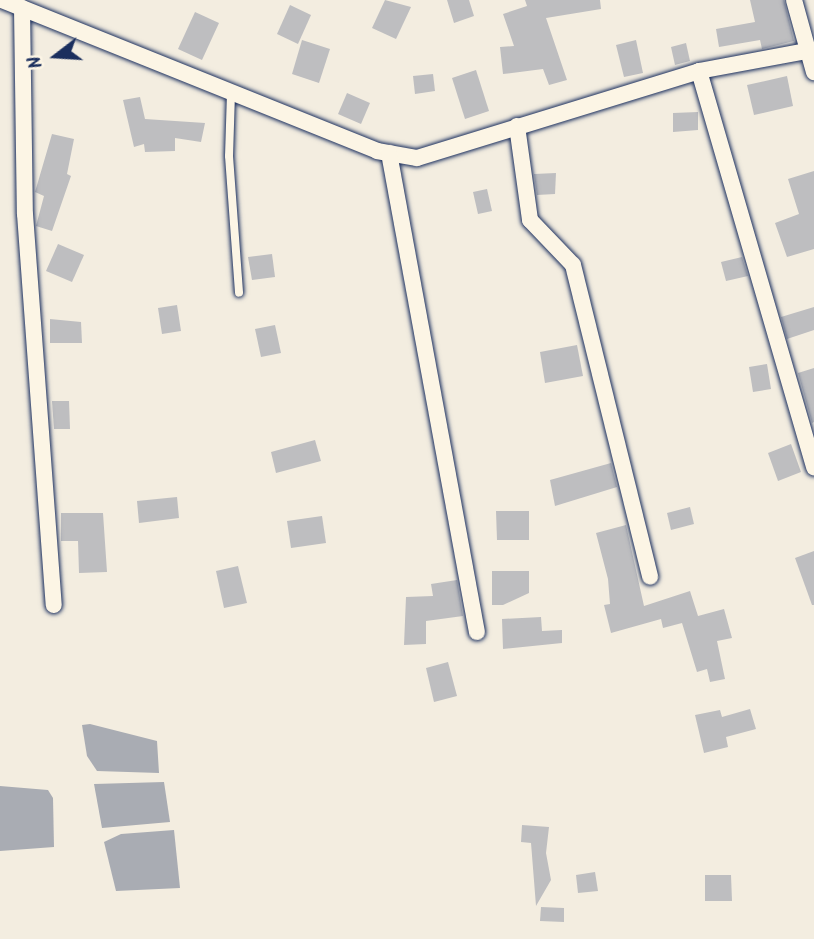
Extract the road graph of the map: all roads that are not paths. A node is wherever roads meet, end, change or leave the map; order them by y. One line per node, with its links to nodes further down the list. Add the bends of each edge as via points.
1 (2, 0): 3 (street)
2 (794, 0): 4 (street)
3 (22, 8): 7 (street); 13 (street, via 25,214)
4 (807, 51): 5 (street); 6 (street)
5 (699, 71): 8 (street); 11 (street)
6 (814, 72)
7 (231, 93): 9 (street); 10 (lane, via 229,156)
8 (517, 126): 9 (street, via 417,158); 12 (street, via 530,220 573,265)
9 (389, 153): 14 (street)
10 (239, 293)
11 (814, 468)
12 (650, 577)
13 (54, 605)
14 (477, 632)

